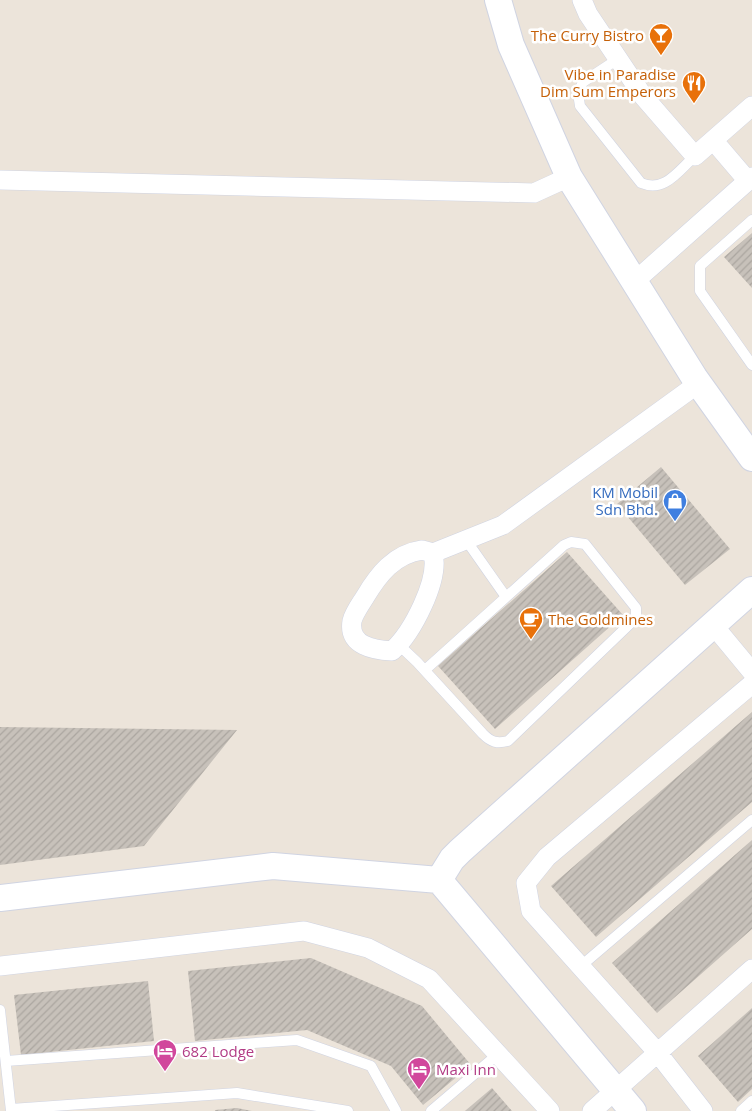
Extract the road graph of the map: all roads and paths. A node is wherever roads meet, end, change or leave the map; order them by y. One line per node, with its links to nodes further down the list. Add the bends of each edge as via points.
1 (498, 0): 7 (street, via 511,45)
2 (582, 0): 3 (street)
3 (618, 59): 6 (street, via 643,96); 6 (lane, via 583,82 578,93 580,106 641,183 651,187 664,185)
4 (752, 106): 5 (street)
5 (713, 140): 6 (street); 8 (street)
6 (695, 156)
7 (569, 177): 9 (street, via 534,193); 11 (street)
8 (750, 179): 11 (street)
9 (0, 180)
10 (752, 220): 12 (lane, via 700,266 700,291)
11 (634, 282): 13 (street)
12 (752, 365)
13 (698, 383): 14 (street); 15 (street, via 503,525)
14 (752, 458)
15 (466, 540): 16 (street); 18 (lane)
16 (433, 553): 20 (street, via 436,562 429,588); 20 (street, via 412,551 393,561 374,583 352,620 355,638 361,645 392,651)
17 (752, 590): 19 (street)
18 (506, 597): 21 (lane); 21 (lane, via 571,542 584,544 636,608 637,614 508,742 488,740)
19 (714, 626): 22 (street); 25 (street, via 460,851)
20 (399, 645): 21 (lane)
21 (425, 670)
22 (752, 672)
23 (752, 684): 28 (street, via 547,857 526,883 531,911)
24 (752, 820): 28 (lane)
25 (439, 880): 26 (street, via 273,866); 34 (street)
26 (0, 898)
27 (0, 966): 32 (street, via 304,931 368,948 429,979)
28 (581, 966): 31 (street)
29 (752, 969): 31 (street)
30 (0, 1010): 33 (lane)
31 (657, 1052): 34 (street); 43 (street)
32 (498, 1054): 39 (lane); 40 (street)
33 (6, 1061): 36 (lane); 38 (lane, via 297,1040 371,1066)
34 (615, 1091): 41 (street); 42 (street)
35 (752, 1101): 44 (lane)
36 (11, 1110): 37 (lane, via 237,1093)
37 (348, 1111)
38 (396, 1111)
39 (430, 1111)
40 (550, 1111)
41 (592, 1111)
42 (633, 1111)
43 (703, 1111)
44 (741, 1111)

